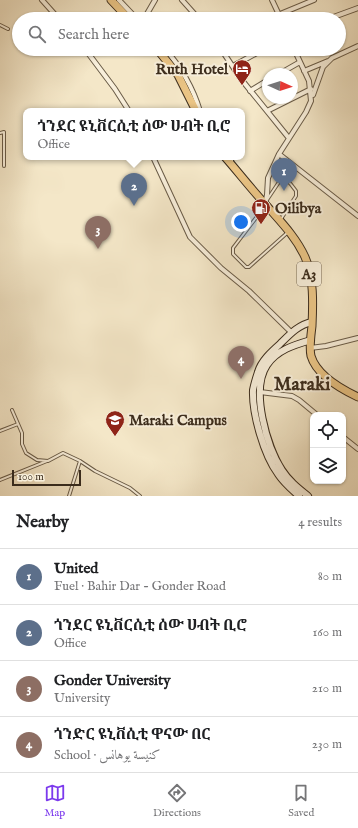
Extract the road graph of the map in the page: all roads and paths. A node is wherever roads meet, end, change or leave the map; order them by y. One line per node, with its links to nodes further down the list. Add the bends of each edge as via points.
1 (42, 0): 9 (street)
2 (111, 0): 10 (highway)
3 (119, 0): 11 (street)
4 (155, 0): 12 (street)
5 (182, 0): 13 (street)
6 (272, 0): 14 (street)
7 (314, 0): 15 (street)
8 (358, 8): 16 (street)
9 (53, 12)
10 (122, 12)
11 (130, 12)
12 (148, 12)
13 (193, 12)
14 (277, 12)
15 (283, 12)
16 (346, 12)
17 (0, 24): 18 (lane)
18 (8, 29)
19 (357, 48): 20 (street)
20 (346, 53)
21 (90, 56): 37 (street)
22 (163, 56): 38 (highway, via 178,75)
23 (170, 56): 39 (street, via 184,74)
24 (226, 56): 30 (street)
25 (251, 56): 30 (street)
26 (297, 56): 29 (street)
27 (339, 56): 28 (street)
28 (330, 60): 32 (street); 36 (street, via 323,67)
29 (300, 62): 31 (street); 32 (street)
30 (233, 66): 35 (street)
31 (290, 68)
32 (304, 71): 34 (street)
33 (262, 84): 35 (street)
34 (311, 89): 36 (street); 40 (street)
35 (250, 91): 40 (street)
36 (312, 97): 42 (street, via 310,106)
37 (127, 108)
38 (194, 108)
39 (199, 108)
40 (267, 111): 42 (street)
41 (0, 133): 46 (lane, via 4,132)
42 (288, 137): 43 (street)
43 (279, 154): 47 (street, via 268,178); 48 (street)
44 (154, 160): 52 (street, via 190,237 221,268)
45 (232, 160): 47 (highway, A3)
46 (4, 166)
47 (265, 204): 49 (highway, A3); 49 (lane, via 281,179 287,180 296,191 296,196); 50 (lane, via 232,248 233,254 249,267)
48 (358, 216)
49 (280, 220): 50 (highway, A3)
50 (289, 231): 51 (highway, A3, via 299,245 309,270)
51 (312, 322): 52 (street, via 303,324); 54 (highway, A3)
52 (294, 331): 55 (street)
53 (358, 338): 54 (street, via 326,346)
54 (311, 344): 55 (street, via 291,346); 57 (highway, A3, via 311,356 322,372 332,383)
55 (264, 365): 56 (street); 60 (street, via 258,372 253,390)
56 (260, 392): 59 (street, via 292,396); 60 (street)
57 (358, 397)
58 (12, 410): 61 (lane)
59 (313, 412)
60 (260, 423): 70 (street, via 263,441 274,469 285,484); 71 (street, via 279,465 293,483)
61 (18, 424): 62 (lane); 65 (lane, via 26,453 37,460)
62 (0, 431)
63 (346, 439): 64 (street)
64 (358, 449)
65 (48, 461): 66 (lane, via 63,453); 67 (lane)
66 (80, 462): 68 (lane); 69 (lane, via 130,488)
67 (0, 480)
68 (69, 496)
69 (140, 496)
70 (299, 496)
71 (308, 496)

